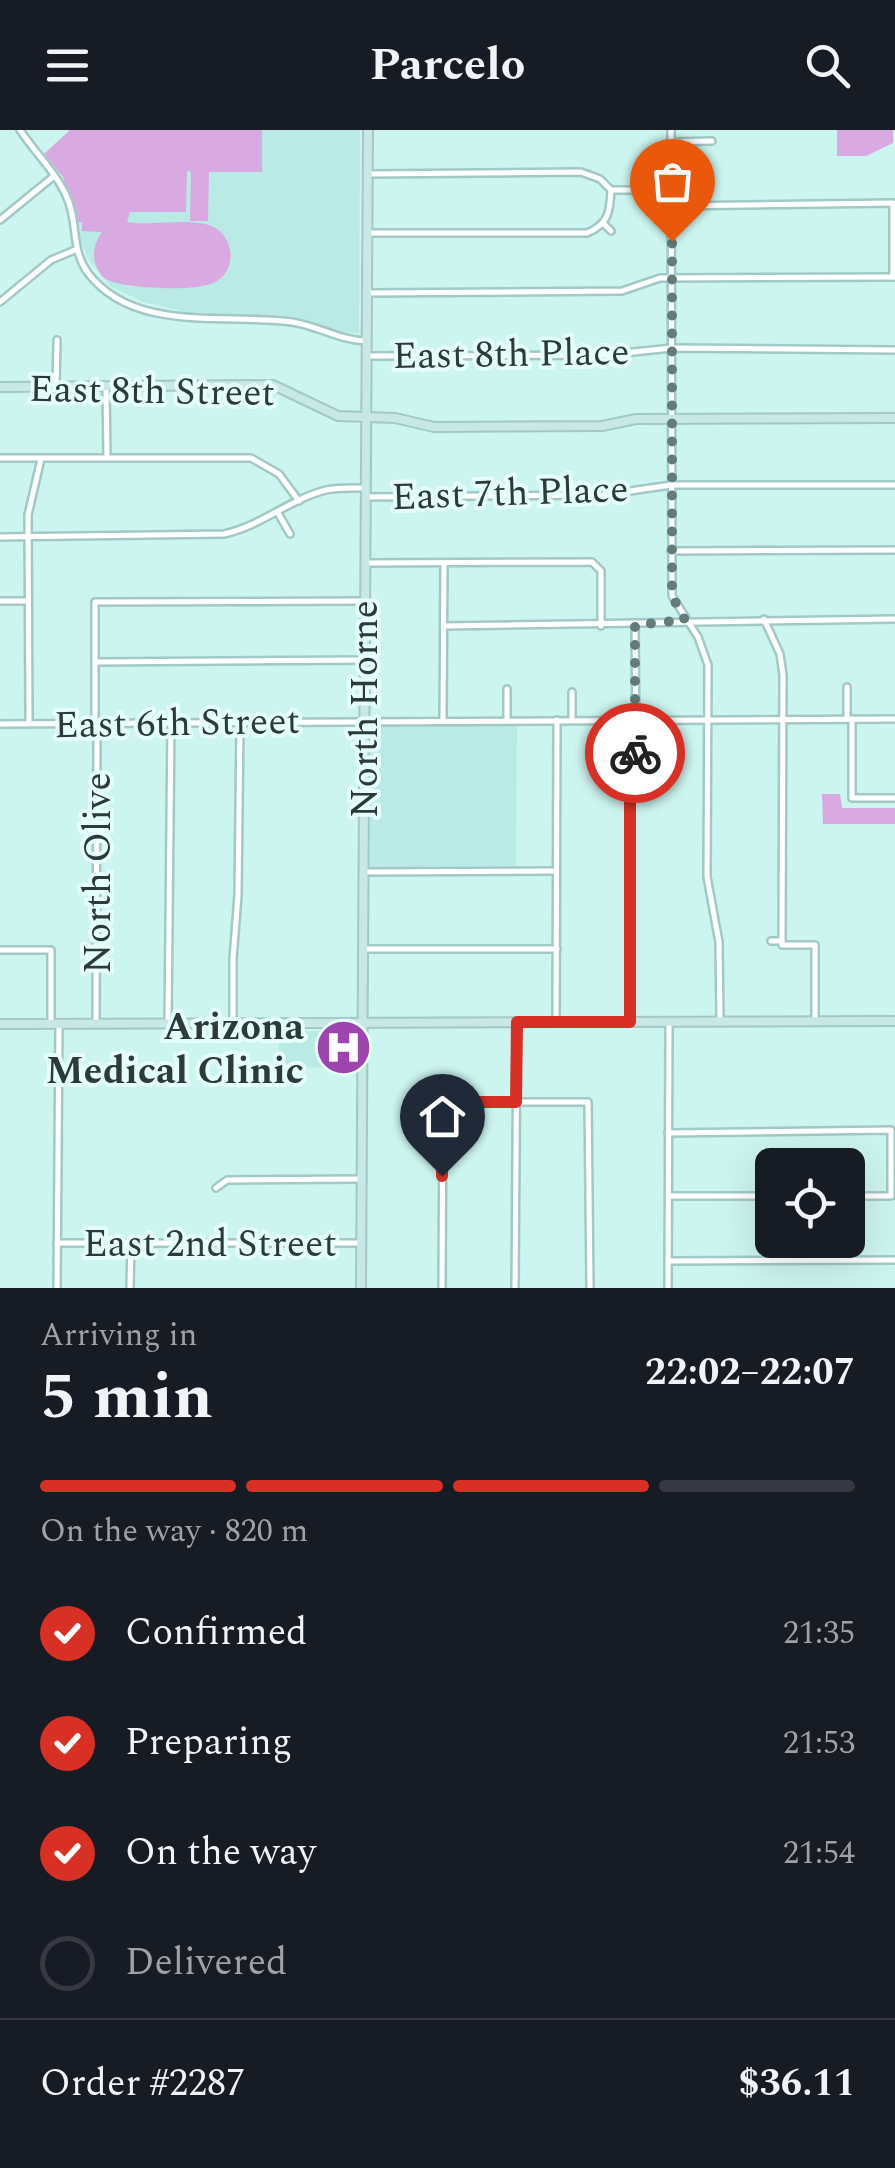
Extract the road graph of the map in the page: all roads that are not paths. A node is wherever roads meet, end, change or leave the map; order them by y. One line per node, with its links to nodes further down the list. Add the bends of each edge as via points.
1 (20, 130): 8 (street)
2 (368, 130): 6 (street, North Horne)
3 (670, 130): 5 (street)
4 (712, 141): 5 (street)
5 (670, 142): 11 (street)
6 (367, 174): 9 (street, via 582,172); 16 (street, North Horne)
7 (611, 174): 9 (street)
8 (54, 176): 13 (street); 17 (street, via 70,205)
9 (604, 181): 10 (street)
10 (611, 190): 11 (street); 14 (street)
11 (671, 190): 12 (street)
12 (671, 206): 18 (street, via 893,203); 19 (street)
13 (0, 220)
14 (604, 224): 15 (street); 16 (street, via 573,234)
15 (611, 231)
16 (367, 233): 20 (street, North Horne)
17 (75, 250): 21 (street); 23 (street, via 107,290 139,306 204,321 299,323)
18 (894, 276): 19 (street)
19 (672, 278): 20 (street, via 622,291); 24 (street)
20 (366, 293): 23 (street, North Horne)
21 (0, 302)
22 (57, 340): 28 (street)
23 (366, 340): 26 (street, North Horne)
24 (672, 348): 25 (street, East 8th Place); 26 (street, East 8th Place, via 604,355); 32 (street)
25 (895, 350)
26 (366, 356): 30 (street, North Horne)
27 (106, 386): 28 (street, East 8th Street); 30 (street, East 8th Street, via 272,385 327,412); 34 (street)
28 (56, 387): 29 (street, East 8th Street)
29 (0, 388)
30 (366, 417): 32 (street, East 8th Street, via 434,427); 38 (street, North Horne)
31 (895, 418): 32 (street, East 8th Street)
32 (672, 419): 36 (street)
33 (0, 458): 35 (street)
34 (107, 458): 35 (street); 39 (street, via 251,458 278,474)
35 (41, 459): 43 (street)
36 (671, 485): 37 (street, East 7th Place); 38 (street, East 7th Place, via 603,495); 45 (street)
37 (895, 485)
38 (366, 492): 39 (street, East 7th Place, via 326,490); 47 (street, North Horne)
39 (300, 502): 40 (street, East 7th Place)
40 (278, 513): 41 (street); 43 (street, East 7th Place, via 210,536)
41 (290, 534)
42 (0, 537): 43 (street, East 7th Place)
43 (27, 537): 50 (street)
44 (895, 550): 45 (street)
45 (671, 551): 53 (street, via 672,596)
46 (444, 562): 47 (street); 55 (street); 56 (street, via 595,562 601,571)
47 (364, 563): 48 (street, North Horne)
48 (364, 600): 57 (street, North Horne); 58 (street, North Olive, via 95,602)
49 (0, 601): 50 (street)
50 (26, 601): 74 (street)
51 (764, 619): 52 (street); 53 (street); 69 (street, via 782,664)
52 (895, 619)
53 (685, 620): 54 (street); 68 (street, via 708,665)
54 (635, 625): 56 (street); 67 (street)
55 (444, 626): 56 (street); 71 (street)
56 (601, 626)
57 (364, 660): 58 (street); 70 (street, North Horne)
58 (95, 662): 75 (street, North Olive)
59 (846, 687): 62 (street)
60 (508, 688): 64 (street)
61 (572, 692): 66 (street)
62 (849, 718): 63 (street, East 6th Street); 69 (street, East 6th Street); 77 (street, via 852,798)
63 (895, 718)
64 (508, 719): 65 (street, East 6th Street); 71 (street, East 6th Street)
65 (558, 719): 66 (street, East 6th Street); 78 (street)
66 (572, 719): 67 (street, East 6th Street)
67 (635, 719): 68 (street, East 6th Street); 89 (street)
68 (708, 719): 69 (street, East 6th Street); 91 (street, via 707,877 719,942)
69 (784, 719): 81 (street)
70 (364, 720): 71 (street, East 6th Street); 72 (street, East 6th Street); 79 (street, North Horne)
71 (443, 720)
72 (240, 721): 73 (street, East 6th Street); 97 (street)
73 (171, 722): 75 (street, East 6th Street); 96 (street)
74 (29, 723): 75 (street, East 6th Street); 76 (street, East 6th Street)
75 (96, 723): 95 (street, North Olive)
76 (0, 724)
77 (895, 798)
78 (557, 871): 79 (street); 83 (street)
79 (364, 872): 82 (street, North Horne)
80 (771, 941): 81 (street)
81 (782, 941): 85 (street, via 815,945)
82 (362, 949): 83 (street); 92 (street, North Horne)
83 (557, 949): 88 (street)
84 (0, 950): 94 (street, via 51,950)
85 (815, 1021): 86 (street); 91 (street)
86 (895, 1021)
87 (517, 1022): 88 (street); 92 (street); 98 (street)
88 (556, 1022): 89 (street)
89 (630, 1022): 90 (street)
90 (669, 1022): 91 (street); 99 (street)
91 (720, 1022)
92 (362, 1023): 97 (street); 101 (street, North Horne)
93 (0, 1024): 94 (street)
94 (55, 1024): 95 (street); 108 (street)
95 (96, 1024): 96 (street)
96 (168, 1024): 97 (street)
97 (233, 1024)
98 (516, 1102): 114 (street, via 443,1102); 115 (street); 116 (street, via 588,1102)
99 (668, 1133): 100 (street, via 891,1130); 103 (street)
100 (893, 1157): 105 (street, via 892,1196)
101 (361, 1178): 102 (street, via 227,1180); 107 (street, North Horne)
102 (216, 1188)
103 (669, 1196): 104 (street); 110 (street)
104 (755, 1196)
105 (865, 1196)
106 (131, 1242): 107 (street, East 2nd Street); 108 (street, East 2nd Street); 112 (street)
107 (362, 1242): 113 (street, North Horne)
108 (58, 1243): 111 (street)
109 (895, 1260): 110 (street)
110 (668, 1261): 117 (street)
111 (57, 1288)
112 (130, 1288)
113 (361, 1288)
114 (442, 1288)
115 (516, 1288)
116 (590, 1288)
117 (668, 1288)

